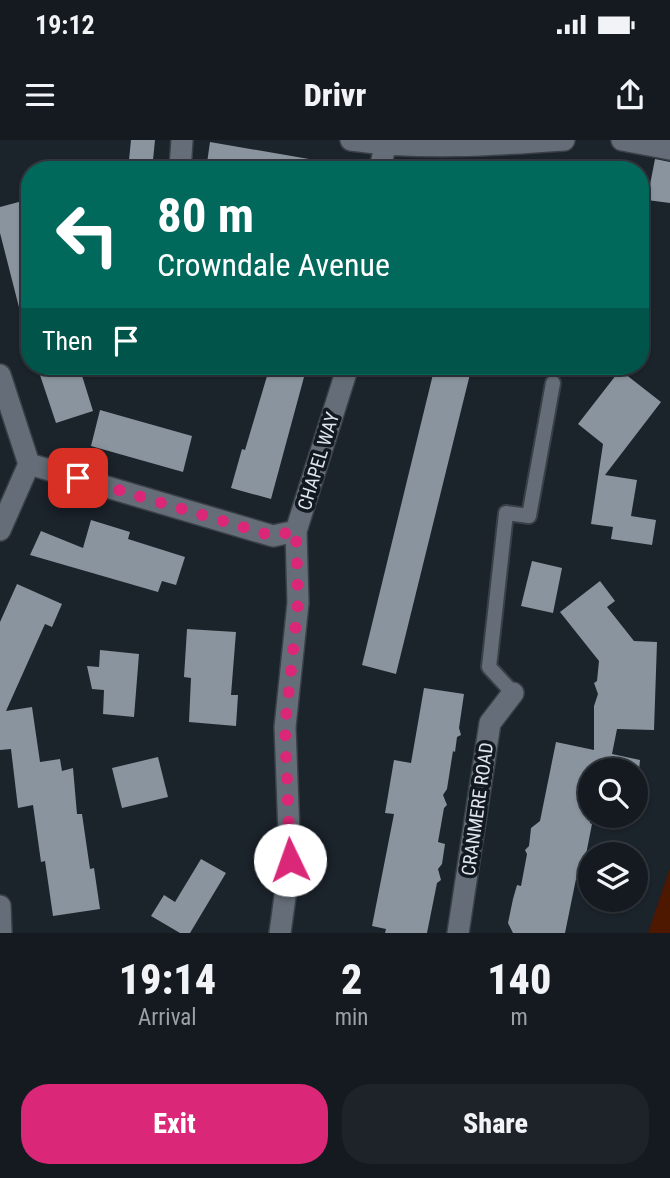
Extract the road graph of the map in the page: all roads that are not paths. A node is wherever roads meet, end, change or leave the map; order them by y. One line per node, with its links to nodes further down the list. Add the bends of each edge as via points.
1 (182, 140): 7 (street)
2 (351, 140): 5 (street)
3 (564, 140): 5 (street)
4 (622, 140): 6 (street)
5 (385, 145): 8 (street)
6 (670, 149)
7 (181, 161)
8 (382, 161)
9 (0, 375): 12 (street)
10 (345, 375): 14 (street, CHAPEL WAY)
11 (553, 383): 15 (lane, via 529,516 506,513 489,667)
12 (29, 464): 13 (street); 14 (street, via 273,536)
13 (0, 530)
14 (296, 531): 19 (street, CHAPEL WAY, via 298,603 285,727 290,860)
15 (513, 693): 20 (street, CRANMERE ROAD, via 490,723)
16 (0, 906): 17 (street)
17 (0, 912): 18 (street)
18 (1, 933)
19 (281, 933)
20 (458, 933)

